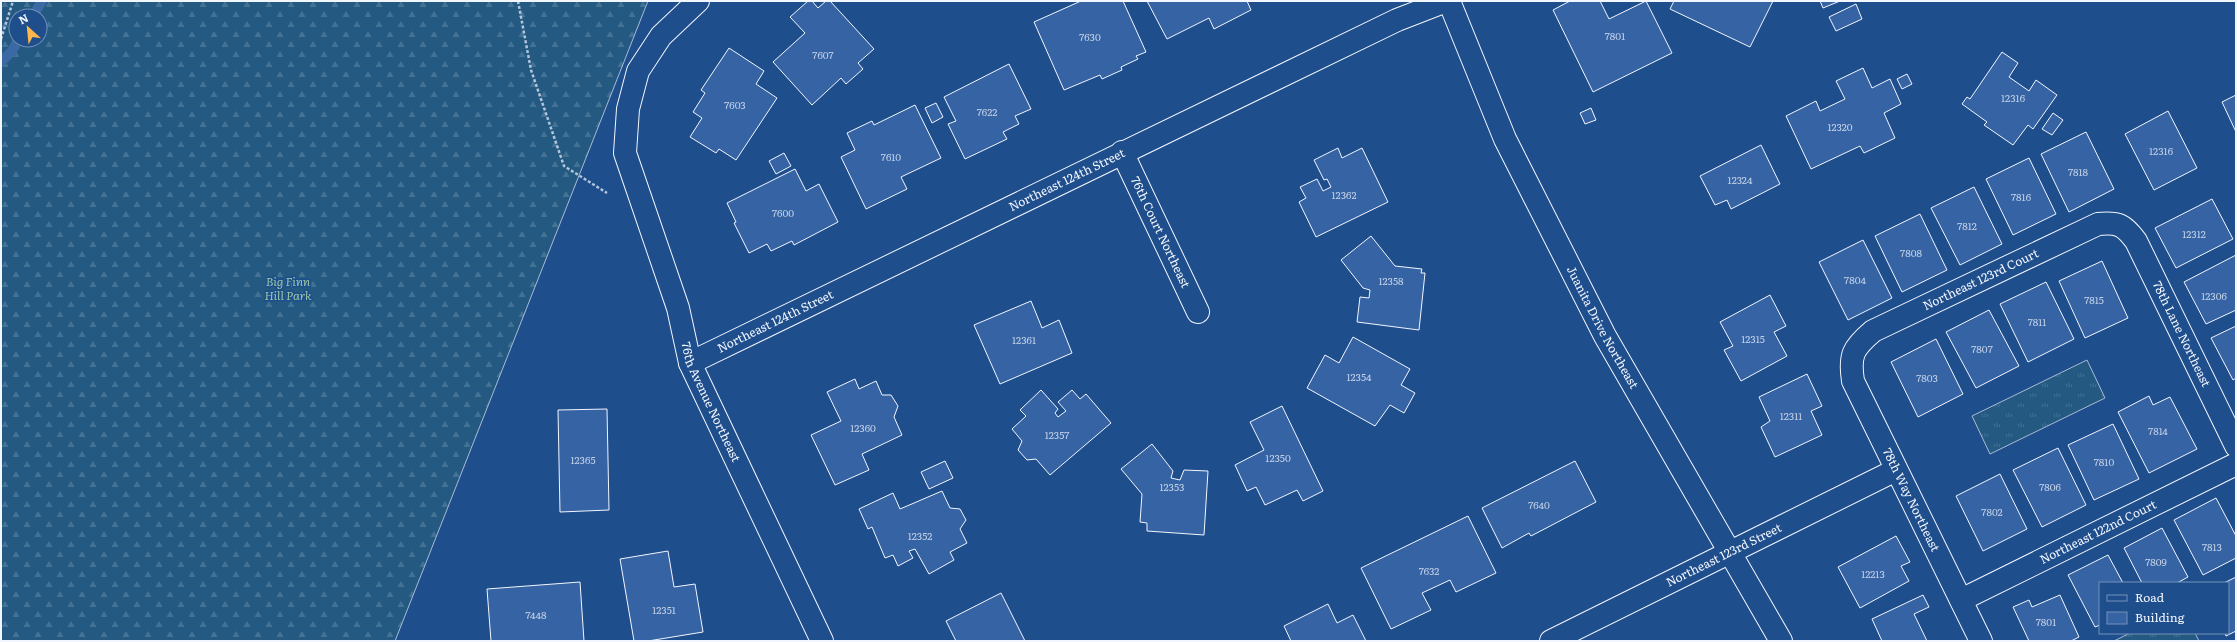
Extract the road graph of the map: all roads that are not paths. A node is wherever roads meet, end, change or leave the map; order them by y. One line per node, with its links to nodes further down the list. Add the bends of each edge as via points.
1 (698, 1): 7 (street, 76th Avenue Northeast, via 661,36 638,71 628,109 625,153 678,308)
2 (1447, 1): 3 (street, Northeast 124th Street, via 1397,20); 11 (street, Juanita Drive Northeast, via 1505,139 1605,336)
3 (1122, 152): 5 (street, 76th Court Northeast); 7 (street, Northeast 124th Street)
4 (2121, 226): 6 (street, Northeast 123rd Court, via 2114,222 2098,224 1873,331 1856,346); 8 (street, 78th Lane Northeast, via 2136,241)
5 (1198, 312)
6 (1852, 356): 10 (street, 78th Way Northeast, via 1850,363 1853,381)
7 (690, 363): 13 (street, 76th Avenue Northeast)
8 (2236, 446)
9 (2236, 464): 12 (street, Northeast 122nd Court)
10 (1896, 470): 11 (street, Northeast 123rd Street); 12 (street, 78th Way Northeast)
11 (1731, 553): 14 (street, Northeast 123rd Street); 15 (street, Juanita Drive Northeast)
12 (1961, 600): 16 (street, 78th Way Northeast)
13 (822, 641)
14 (1551, 641)
15 (1781, 641)
16 (1981, 641)

